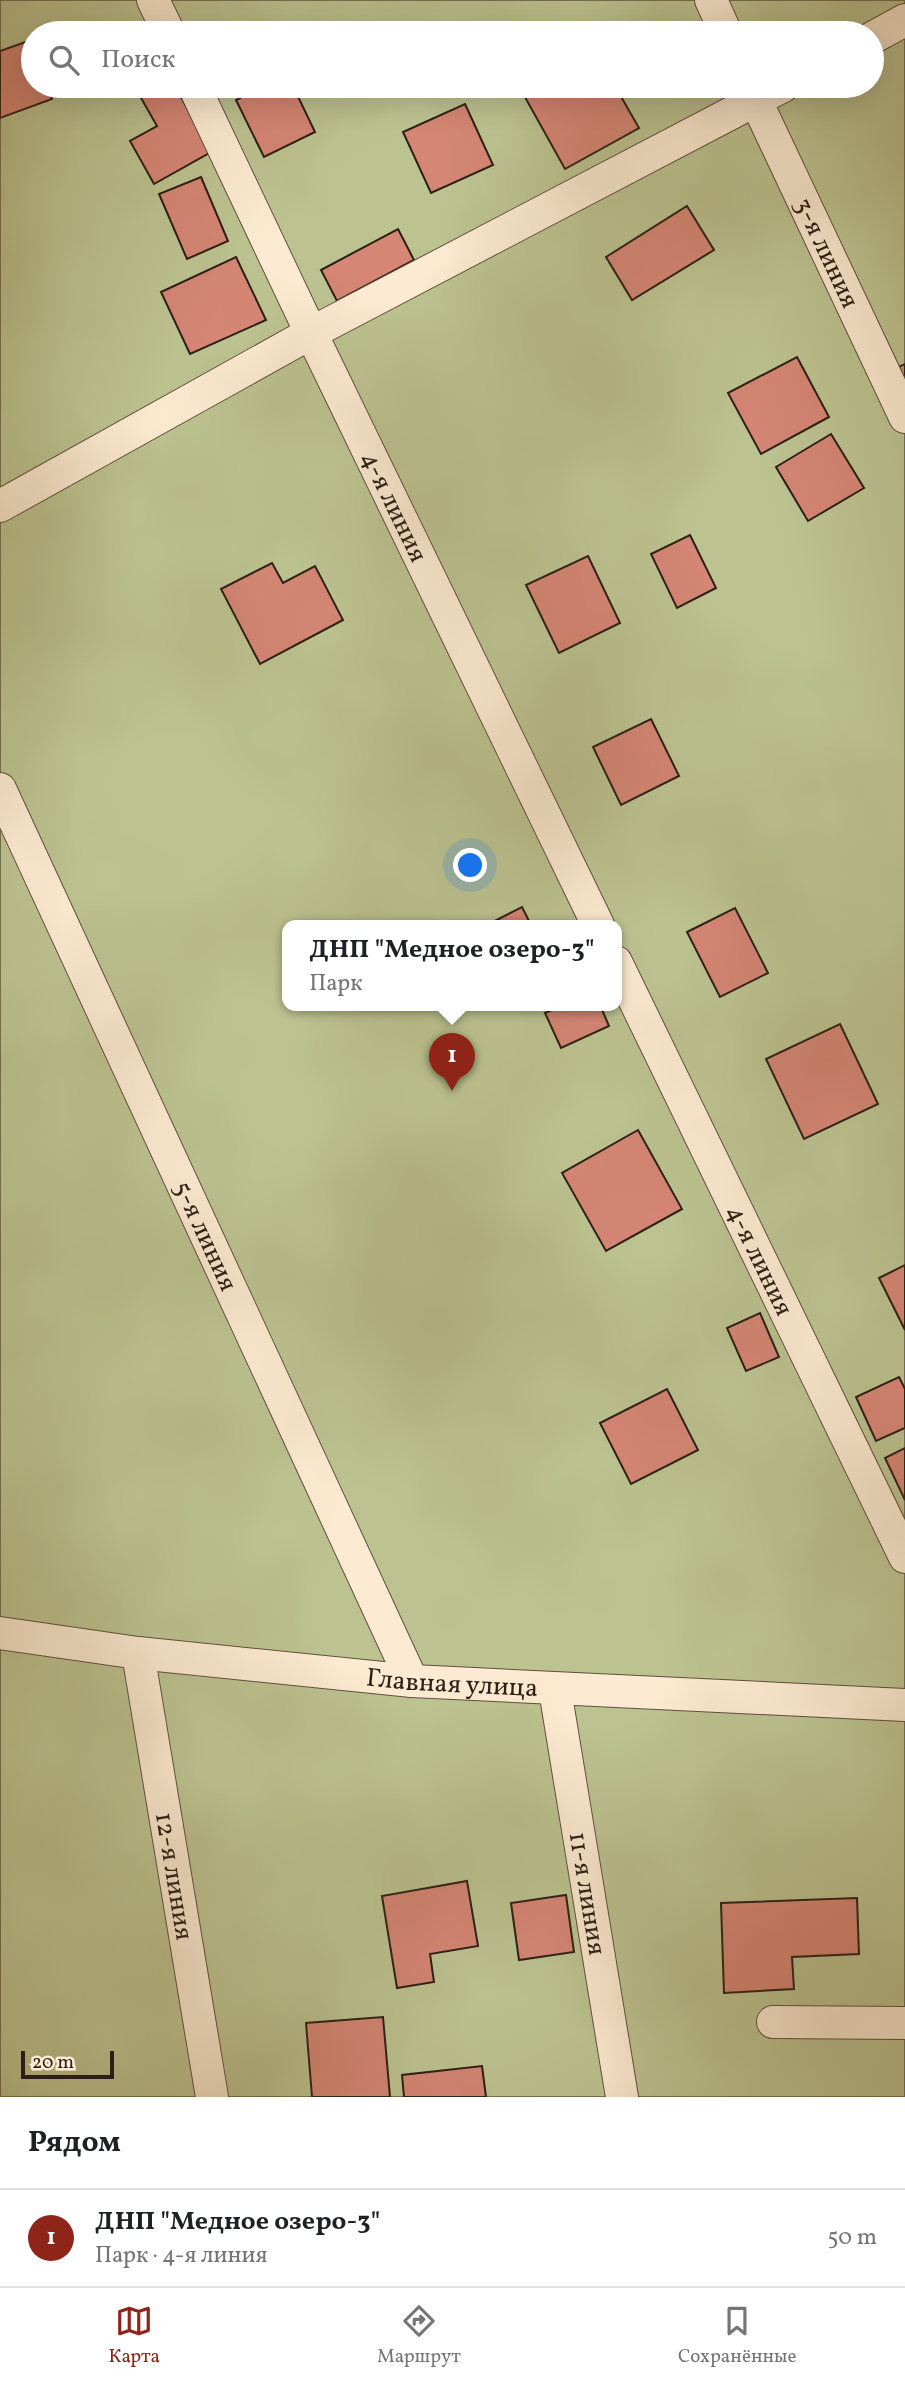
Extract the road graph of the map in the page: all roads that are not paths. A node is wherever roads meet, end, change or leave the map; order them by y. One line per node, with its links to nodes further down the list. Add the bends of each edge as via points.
1 (153, 0): 4 (street)
2 (711, 0): 5 (street)
3 (905, 20): 6 (street)
4 (163, 21)
5 (721, 21)
6 (884, 31)
7 (200, 98): 10 (street, 4-я линия)
8 (750, 98): 10 (street)
9 (766, 98): 11 (street, 3-я линия)
10 (311, 333): 12 (street); 14 (street, 4-я линия)
11 (905, 417)
12 (0, 506)
13 (0, 789): 19 (street, 5-я линия)
14 (596, 920)
15 (622, 972): 16 (street, 4-я линия)
16 (905, 1557)
17 (0, 1633): 18 (street, Главная улица)
18 (138, 1653): 19 (street, Главная улица); 24 (street, 12-я линия)
19 (412, 1681): 20 (street, Главная улица)
20 (555, 1690): 21 (street, Главная улица); 25 (street, 11-я линия)
21 (905, 1705)
22 (773, 2022): 23 (street)
23 (905, 2023)
24 (212, 2097)
25 (622, 2097)

